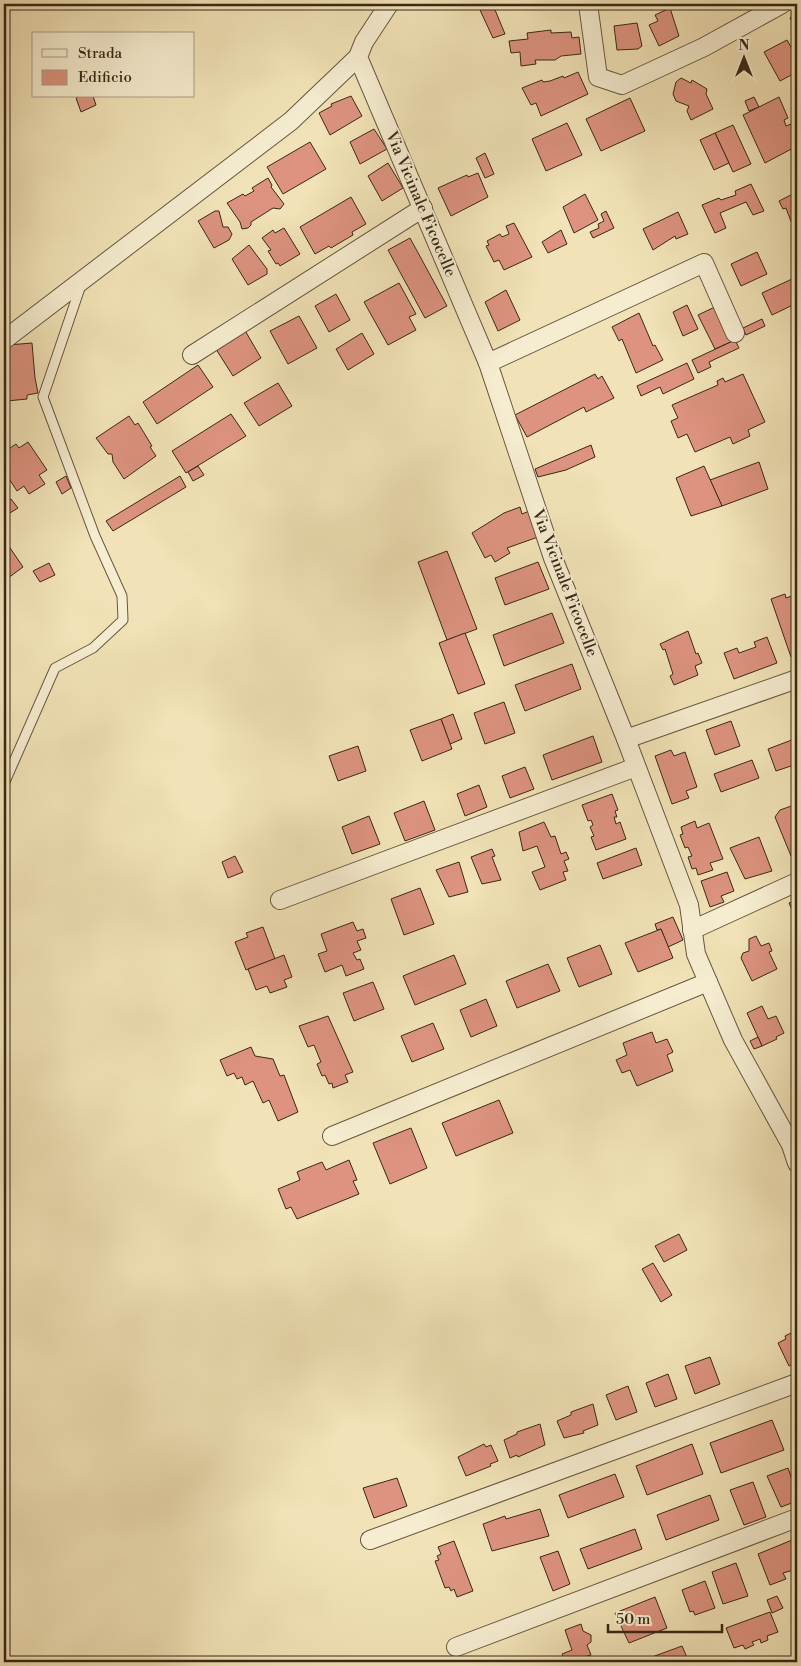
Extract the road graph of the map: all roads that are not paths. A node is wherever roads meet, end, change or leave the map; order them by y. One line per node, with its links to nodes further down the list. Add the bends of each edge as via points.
1 (389, 4): 4 (street)
2 (588, 4): 3 (street, via 598,77 622,86 704,47)
3 (782, 4)
4 (358, 56): 5 (street, Via Vicinale Ficocelle); 6 (street, via 291,121)
5 (423, 208): 9 (street); 10 (street, Via Vicinale Ficocelle)
6 (82, 280): 8 (street); 14 (lane, via 43,397 95,536 122,596 123,620 93,648 55,668)
7 (735, 333): 10 (street, via 704,263)
8 (4, 340)
9 (192, 356)
10 (488, 363): 12 (street, Via Vicinale Ficocelle, via 553,558)
11 (797, 679): 12 (street)
12 (626, 739): 13 (street, Via Vicinale Ficocelle)
13 (636, 767): 16 (street); 17 (street, Via Vicinale Ficocelle, via 689,905)
14 (4, 784)
15 (797, 882): 17 (street)
16 (280, 900)
17 (692, 930): 18 (street, Via Vicinale Ficocelle, via 696,954)
18 (708, 982): 19 (street); 20 (street, Via Vicinale Ficocelle, via 733,1040 792,1145)
19 (332, 1136)
20 (797, 1163)
21 (797, 1383): 23 (street)
22 (797, 1518): 24 (street)
23 (370, 1540)
24 (456, 1647)

